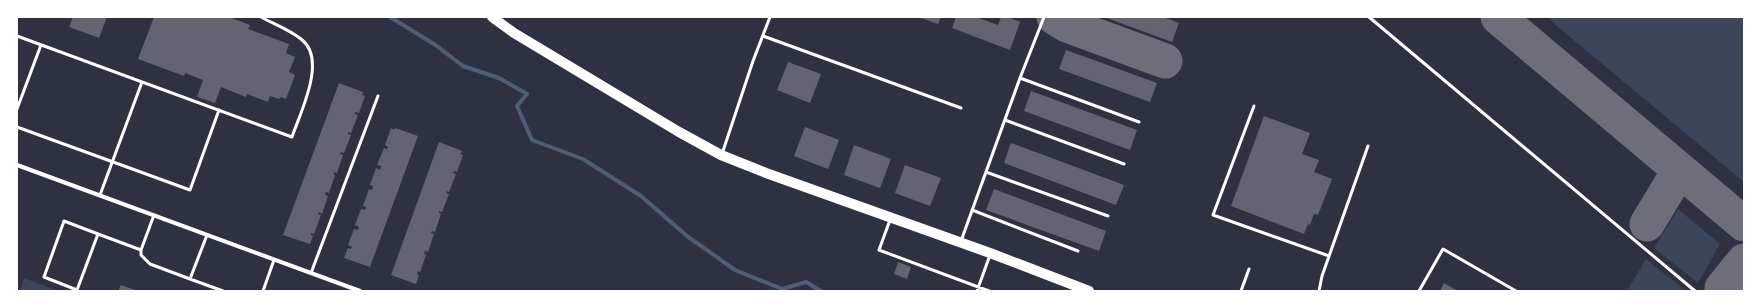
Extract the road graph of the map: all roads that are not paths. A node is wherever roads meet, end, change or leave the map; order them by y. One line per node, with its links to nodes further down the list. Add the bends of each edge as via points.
1 (261, 17): 15 (lane, via 303,39 310,52 314,74 292,137)
2 (492, 17): 20 (main road, via 514,33)
3 (770, 17): 7 (lane)
4 (1044, 17): 9 (lane)
5 (1369, 17): 53 (lane)
6 (17, 36): 8 (lane)
7 (763, 36): 13 (lane); 20 (lane)
8 (41, 45): 10 (lane); 14 (lane)
9 (1020, 78): 16 (lane); 17 (lane)
10 (142, 82): 15 (lane); 21 (lane)
11 (378, 96): 39 (lane)
12 (1254, 106): 36 (lane, via 1213,215)
13 (961, 108)
14 (17, 109)
15 (219, 110): 21 (lane, via 190,190)
16 (1005, 120): 22 (lane); 24 (lane)
17 (1139, 122)
18 (17, 127): 21 (lane)
19 (1368, 146): 36 (lane)
20 (721, 156): 29 (main road)
21 (112, 162): 25 (lane)
22 (1124, 164)
23 (17, 165): 25 (street)
24 (986, 172): 26 (lane); 28 (lane)
25 (100, 195): 27 (street)
26 (972, 210): 32 (lane); 34 (lane)
27 (154, 215): 31 (street); 33 (lane)
28 (1108, 216)
29 (891, 218): 32 (main road); 41 (lane, via 879,250)
30 (98, 234): 30 (lane, via 64,221 44,277 77,290); 33 (lane)
31 (207, 234): 37 (street); 40 (lane)
32 (960, 243): 35 (main road)
33 (141, 250): 40 (lane, via 141,255 150,264)
34 (1078, 251)
35 (990, 254): 41 (lane); 48 (main road)
36 (1329, 256): 50 (lane)
37 (274, 260): 39 (street); 42 (lane)
38 (1249, 269): 49 (lane)
39 (311, 273): 45 (street)
40 (190, 279): 43 (lane)
41 (978, 287): 46 (lane); 47 (lane)
42 (263, 290): 44 (lane)
43 (223, 291)
44 (268, 291)
45 (360, 291)
46 (977, 291)
47 (989, 291)
48 (1088, 291)
49 (1241, 291)
50 (1319, 291)
51 (1419, 291): 52 (lane, via 1443,249)
52 (1516, 291)
53 (1696, 291)

